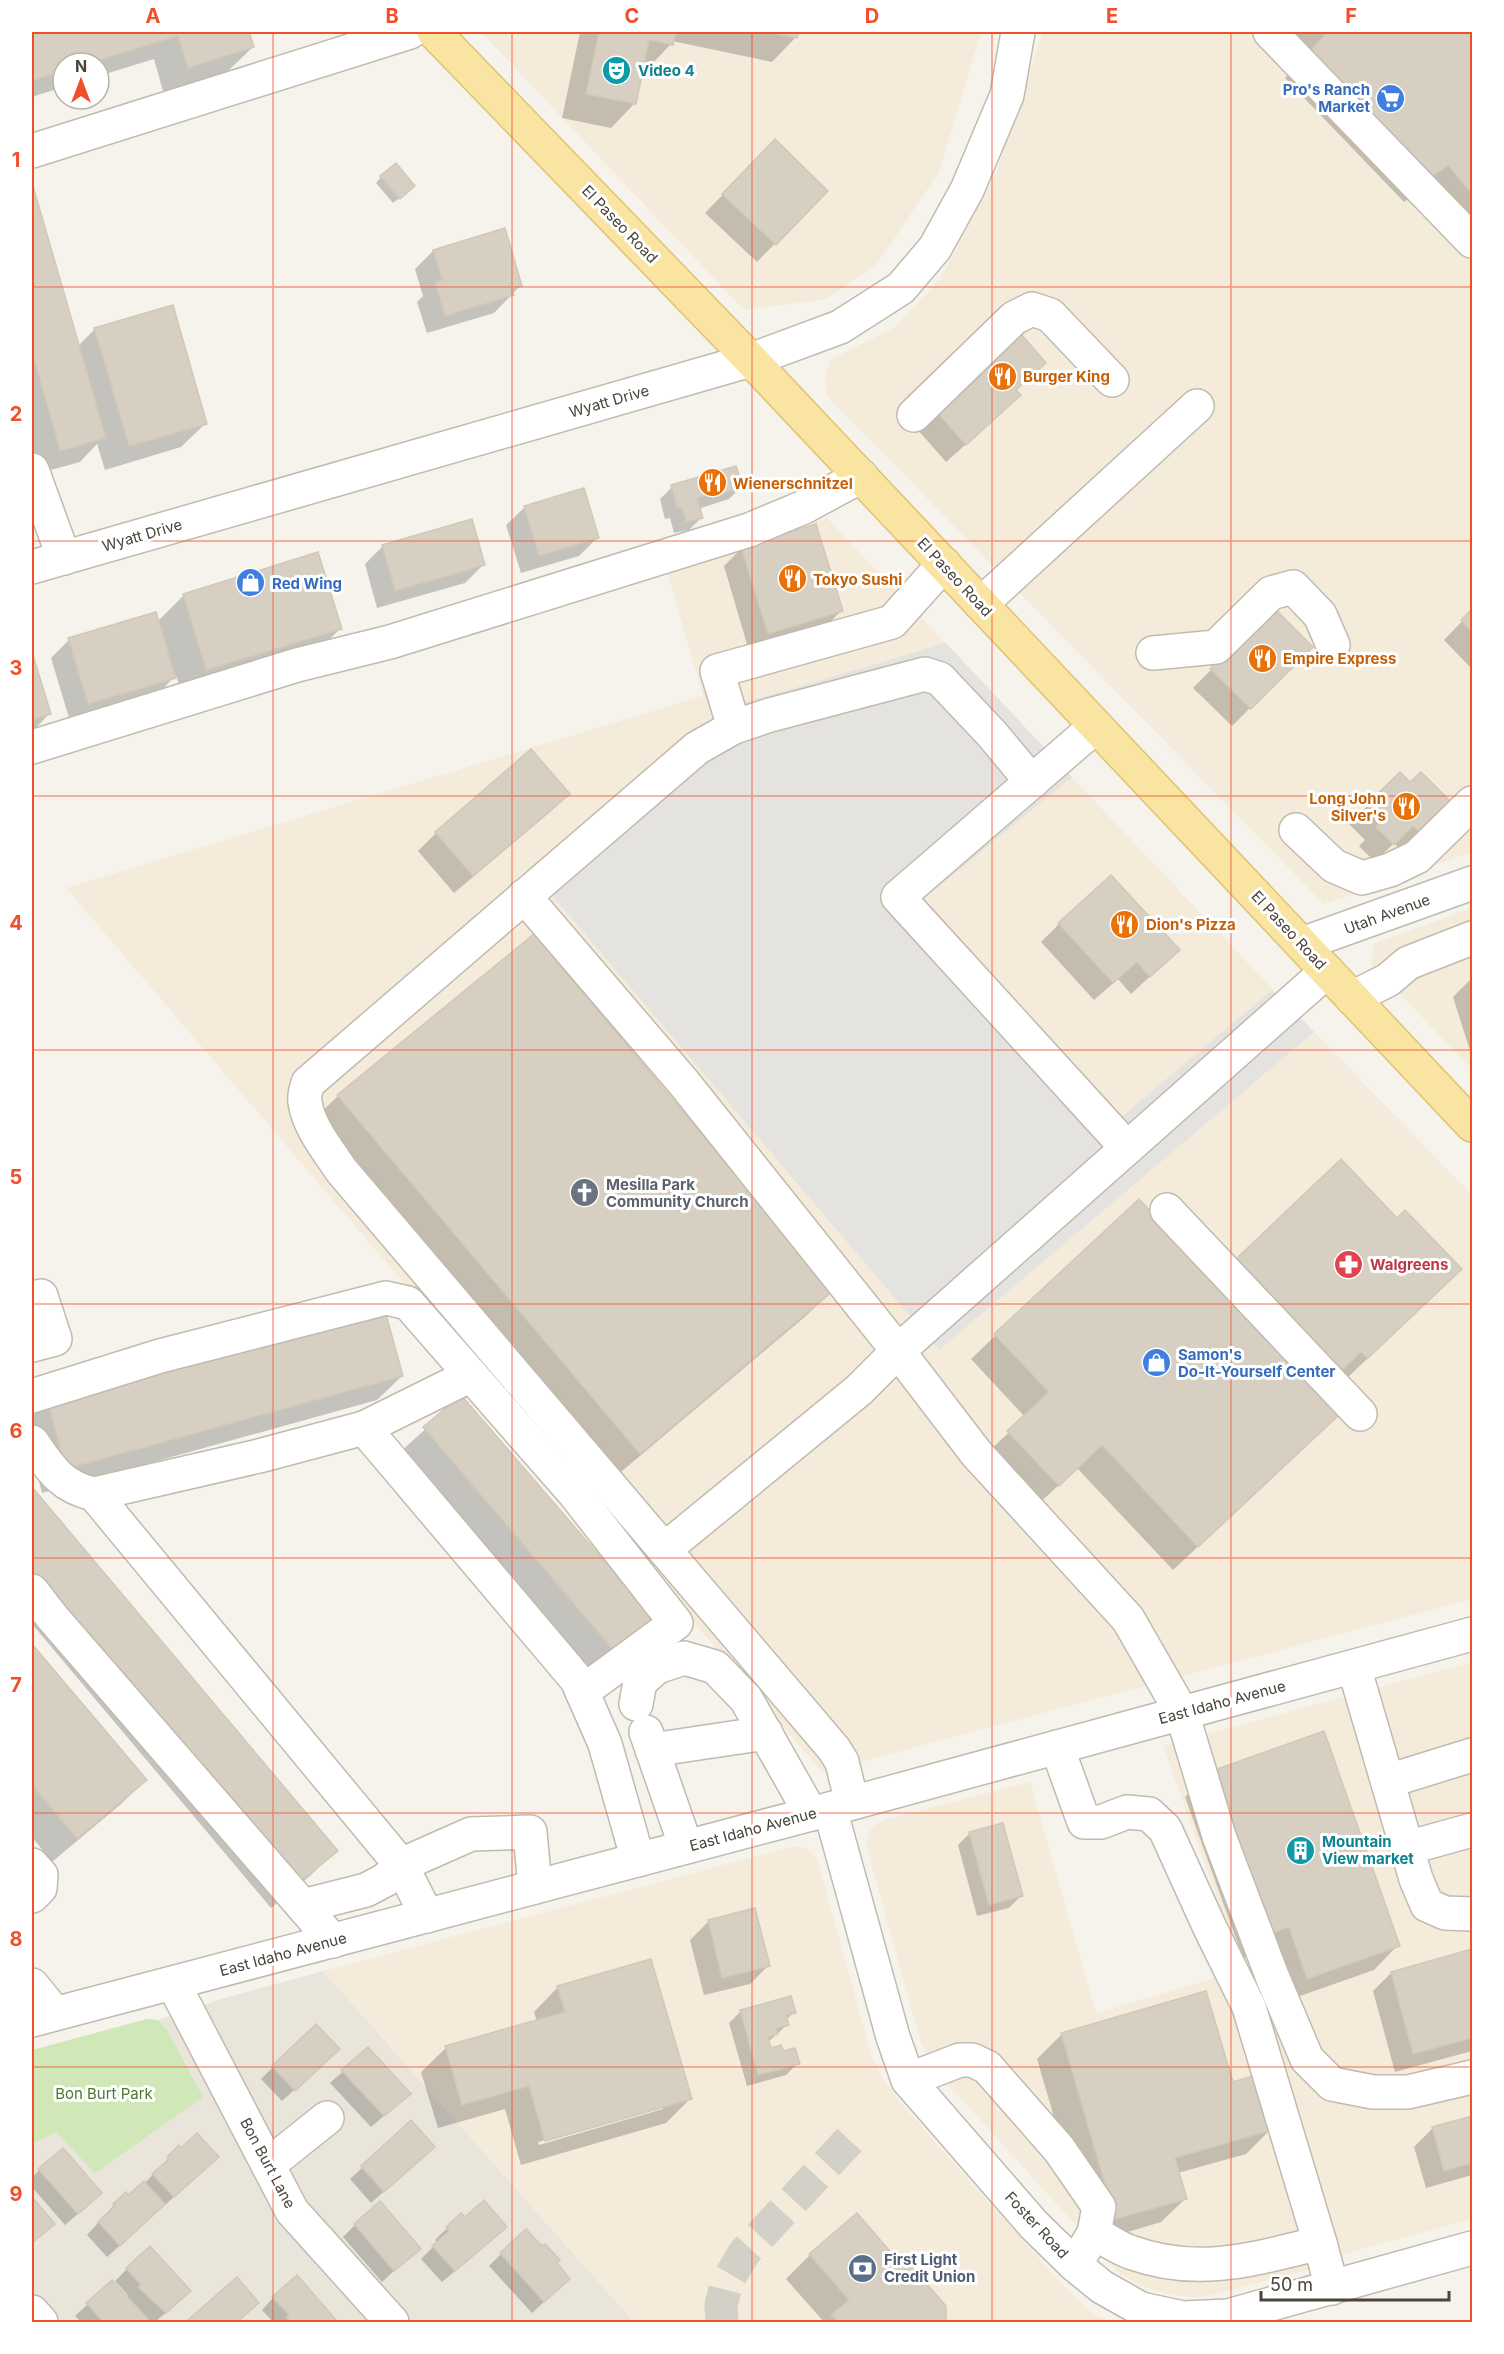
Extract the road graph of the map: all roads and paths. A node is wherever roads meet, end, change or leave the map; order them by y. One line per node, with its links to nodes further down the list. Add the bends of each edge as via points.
1 (410, 32): 5 (street)
2 (434, 32): 7 (main road, El Paseo Road)
3 (1018, 32): 7 (street, Wyatt Drive, via 1008,96 967,190 935,248 901,288 840,327)
4 (1270, 32): 6 (street)
5 (32, 151)
6 (1473, 241)
7 (751, 360): 12 (main road, El Paseo Road); 14 (street, Wyatt Drive)
8 (1112, 380): 10 (street, via 1050,315 1032,309 1014,318)
9 (1197, 406): 17 (street)
10 (914, 415)
11 (32, 470): 13 (street)
12 (861, 476): 15 (main road, El Paseo Road); 22 (street, via 804,507 749,530 401,639 297,665)
13 (38, 505): 14 (street)
14 (64, 558): 16 (street, Wyatt Drive)
15 (944, 564): 17 (main road, El Paseo Road); 21 (street, via 892,622 717,671)
16 (32, 567)
17 (981, 604): 20 (main road, El Paseo Road)
18 (1333, 645): 19 (street, via 1320,615 1293,587 1271,593 1216,647)
19 (1153, 653)
20 (1096, 726): 23 (street); 29 (main road, El Paseo Road)
21 (734, 727): 23 (street, via 925,674 940,679); 27 (street, via 698,747)
22 (32, 747)
23 (1032, 782): 33 (street, via 898,897)
24 (1473, 803): 25 (street, via 1417,857 1362,878 1335,866)
25 (1296, 830)
26 (1473, 883): 29 (street, Utah Avenue)
27 (524, 896): 37 (street, via 684,1083); 44 (street, via 308,1083 304,1100 319,1135 341,1170)
28 (1473, 938): 31 (street, via 1408,963 1388,980)
29 (1302, 944): 30 (main road, El Paseo Road)
30 (1327, 971): 31 (main road, El Paseo Road); 33 (street)
31 (1352, 998): 32 (main road, El Paseo Road)
32 (1473, 1125)
33 (1127, 1148): 37 (street)
34 (1167, 1210): 40 (street)
35 (32, 1298): 36 (street, via 41,1296)
36 (43, 1342)
37 (898, 1351): 44 (street, via 859,1390); 49 (street, via 976,1453 1128,1619)
38 (471, 1376): 39 (street, via 408,1303 386,1298 160,1356); 41 (street); 48 (street, via 575,1494 676,1623)
39 (32, 1396)
40 (1360, 1414)
41 (364, 1428): 43 (street); 48 (street, via 577,1680)
42 (32, 1442): 43 (street, via 59,1478 77,1491)
43 (94, 1494): 61 (street)
44 (665, 1550): 55 (street, via 834,1749 842,1762)
45 (32, 1591): 64 (street)
46 (1473, 1634): 47 (street, East Idaho Avenue)
47 (1354, 1667): 49 (street, East Idaho Avenue); 54 (street)
48 (582, 1692): 59 (street, via 605,1744)
49 (1182, 1713): 52 (street, East Idaho Avenue); 71 (street, via 1219,1836 1307,2059 1332,2084 1373,2092 1408,2092)
50 (644, 1729): 51 (street); 51 (street, via 640,1682 657,1667 684,1658 715,1667 746,1699); 57 (street)
51 (765, 1733): 55 (street)
52 (1057, 1747): 55 (street, East Idaho Avenue); 76 (street, via 1084,1822 1101,1822 1127,1812 1149,1814 1165,1829 1250,2007)
53 (1473, 1755): 54 (street)
54 (1388, 1781): 58 (street)
55 (831, 1808): 57 (street, East Idaho Avenue); 72 (street, Foster Road, via 892,2037)
56 (1473, 1830): 58 (street)
57 (686, 1847): 59 (street, East Idaho Avenue)
58 (1407, 1848): 65 (street, via 1427,1905 1445,1913)
59 (638, 1860): 62 (street, East Idaho Avenue)
60 (32, 1865): 63 (street, via 41,1875 40,1888)
61 (402, 1865): 62 (street, via 471,1834 530,1832); 64 (street, via 366,1890); 66 (street)
62 (535, 1887): 66 (street, East Idaho Avenue)
63 (32, 1896)
64 (303, 1906): 67 (street)
65 (1473, 1914)
66 (427, 1916): 67 (street, East Idaho Avenue)
67 (333, 1941): 68 (street, East Idaho Avenue)
68 (173, 1983): 70 (street, East Idaho Avenue); 74 (street, Bon Burt Lane)
69 (32, 1985): 70 (street)
70 (43, 2016)
71 (1473, 2077)
72 (908, 2080): 75 (street, via 960,2060 972,2060 987,2067 1059,2149 1099,2207); 78 (street, Foster Road, via 1034,2225)
73 (327, 2118): 74 (street)
74 (268, 2164): 83 (street, Bon Burt Lane, via 292,2211)
75 (1094, 2233): 76 (street, via 1130,2252 1182,2265 1234,2263); 78 (street)
76 (1320, 2243): 79 (street)
77 (1473, 2248): 79 (street, Foster Road)
78 (1075, 2265): 81 (street, Foster Road, via 1102,2287 1141,2309)
79 (1332, 2288): 81 (street, Foster Road, via 1228,2316)
80 (32, 2312): 82 (street)
81 (1182, 2320)
82 (41, 2322)
83 (392, 2322)

